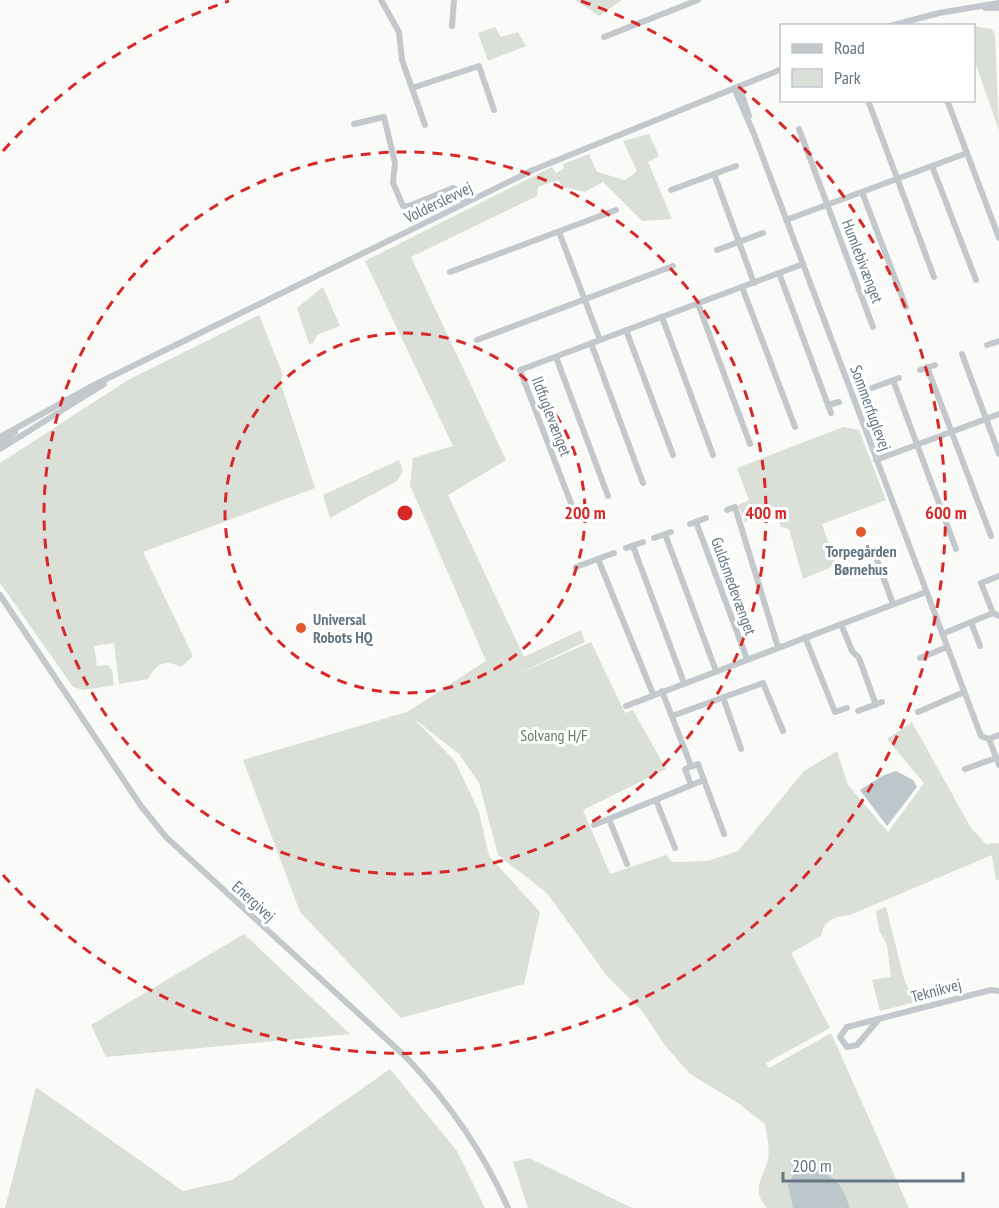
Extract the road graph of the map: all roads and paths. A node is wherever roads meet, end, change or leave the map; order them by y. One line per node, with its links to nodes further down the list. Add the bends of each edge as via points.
1 (381, 0): 12 (street, via 399,32 402,60)
2 (454, 0): 8 (street)
3 (698, 0): 9 (street)
4 (999, 3): 5 (street)
5 (970, 8): 6 (street); 7 (street)
6 (999, 8)
7 (898, 24)
8 (452, 26)
9 (604, 37)
10 (780, 70): 11 (street, Volderslevvej)
11 (737, 87): 26 (street, Volderslevvej, via 574,152); 29 (street, Sommerfuglevej)
12 (412, 88): 15 (street, via 479,66); 17 (street)
13 (948, 102): 19 (street)
14 (868, 103): 23 (street)
15 (494, 110)
16 (354, 124): 26 (street, via 384,117 395,163 393,183 403,206 453,188)
17 (425, 126)
18 (799, 129): 27 (street, Humlebivænget)
19 (967, 153): 21 (street, Humlebivænget); 32 (street)
20 (736, 166): 22 (street)
21 (932, 166): 23 (street, Humlebivænget); 40 (street)
22 (714, 174): 24 (street); 33 (street)
23 (897, 179): 25 (street, Humlebivænget); 39 (street)
24 (671, 190)
25 (862, 192): 27 (street, Humlebivænget); 45 (street, Humlebivænget)
26 (465, 203): 59 (street, Volderslevvej)
27 (827, 205): 29 (street, Humlebivænget); 47 (street, Humlebivænget)
28 (616, 210): 30 (street)
29 (786, 220): 35 (street, Sommerfuglevej)
30 (559, 232): 37 (street); 43 (street)
31 (763, 233): 33 (street)
32 (999, 238)
33 (739, 242): 34 (street); 41 (street)
34 (717, 250)
35 (803, 264): 38 (street, Ildfuglevænget); 79 (street, Sommerfuglevej)
36 (673, 266): 43 (street)
37 (450, 272)
38 (779, 273): 41 (street, Ildfuglevænget); 62 (street)
39 (934, 277)
40 (976, 280)
41 (754, 283): 42 (street, Ildfuglevænget)
42 (742, 287): 44 (street, Ildfuglevænget); 67 (street)
43 (585, 300): 49 (street); 50 (street)
44 (698, 304): 46 (street, Ildfuglevænget); 73 (street)
45 (906, 307)
46 (662, 317): 48 (street, Ildfuglevænget); 78 (street)
47 (873, 327)
48 (626, 330): 50 (street, Ildfuglevænget); 77 (street)
49 (477, 340)
50 (600, 340): 52 (street, Ildfuglevænget)
51 (998, 343): 53 (street)
52 (591, 344): 55 (street, Ildfuglevænget); 80 (street)
53 (987, 345)
54 (962, 355): 68 (street)
55 (556, 357): 81 (street, Ildfuglevænget); 82 (street, Ildfuglevænget, via 520,370)
56 (935, 365): 57 (street)
57 (927, 367): 58 (street); 70 (street)
58 (920, 370)
59 (114, 377): 63 (street, Volderslevvej); 75 (street, Volderslevvej)
60 (872, 388): 74 (street, via 896,379)
61 (838, 402): 62 (street)
62 (828, 405): 64 (street)
63 (44, 411): 71 (street, Volderslevvej); 72 (street)
64 (831, 413)
65 (999, 414): 68 (street)
66 (800, 416): 67 (street)
67 (792, 419): 69 (street)
68 (986, 419): 70 (street); 76 (street)
69 (795, 427)
70 (952, 432): 74 (street); 85 (street)
71 (0, 437)
72 (0, 442)
73 (750, 444)
74 (917, 445): 79 (street); 88 (street)
75 (0, 449)
76 (999, 454)
77 (673, 455)
78 (713, 455)
79 (876, 460): 96 (street, Sommerfuglevej)
80 (643, 483)
81 (608, 496)
82 (572, 506)
83 (728, 510): 106 (street, Guldsmedevænget, via 735,507)
84 (706, 518): 108 (street, Guldsmedevænget, via 693,523)
85 (991, 536)
86 (654, 538): 109 (street, via 668,533)
87 (643, 542): 110 (street, via 630,547)
88 (956, 549)
89 (614, 553): 90 (street)
90 (598, 559): 92 (street); 113 (street)
91 (877, 560): 94 (street)
92 (576, 567)
93 (891, 572): 94 (street)
94 (883, 575): 98 (street)
95 (999, 576): 99 (street, via 981,583)
96 (926, 592): 98 (street, Guldsmedevænget); 102 (street, Sommerfuglevej)
97 (0, 595): 138 (street, Energivej, via 141,806 166,837 433,1086 471,1137)
98 (893, 604): 101 (street, Guldsmedevænget)
99 (996, 615): 100 (street)
100 (971, 622): 102 (street); 104 (street)
101 (841, 624): 103 (street, Guldsmedevænget); 117 (street, via 879,704)
102 (942, 634): 105 (street, Sommerfuglevej)
103 (805, 637): 106 (street, Guldsmedevænget); 116 (street, via 836,712)
104 (980, 646)
105 (947, 647): 107 (street); 112 (street, Sommerfuglevej)
106 (778, 648): 108 (street, Guldsmedevænget)
107 (920, 658)
108 (747, 659): 109 (street, Guldsmedevænget)
109 (716, 671): 110 (street, Guldsmedevænget)
110 (684, 682): 111 (street, Guldsmedevænget)
111 (663, 691): 113 (street, Guldsmedevænget); 119 (street)
112 (964, 692): 118 (street); 122 (street, Sommerfuglevej, via 981,736)
113 (653, 694): 115 (street, Guldsmedevænget)
114 (723, 697): 119 (street); 120 (street, via 763,683); 123 (street)
115 (626, 706)
116 (847, 708)
117 (858, 711)
118 (918, 712)
119 (672, 716): 126 (street)
120 (783, 732)
121 (999, 735): 122 (street)
122 (989, 739): 124 (street, Sommerfuglevej)
123 (741, 749)
124 (996, 758): 125 (street, Sommerfuglevej); 127 (street)
125 (999, 765)
126 (691, 766): 128 (street, via 698,764); 129 (street, via 685,769)
127 (965, 769)
128 (704, 780): 129 (street); 133 (street)
129 (691, 785): 130 (street)
130 (656, 800): 131 (street); 134 (street)
131 (609, 819): 132 (street); 135 (street)
132 (594, 825)
133 (724, 834)
134 (675, 848)
135 (627, 864)
136 (999, 991): 137 (street, Teknikvej)
137 (879, 1019): 137 (street, Teknikvej, via 857,1045 843,1044 840,1037 847,1027)
138 (508, 1208)

